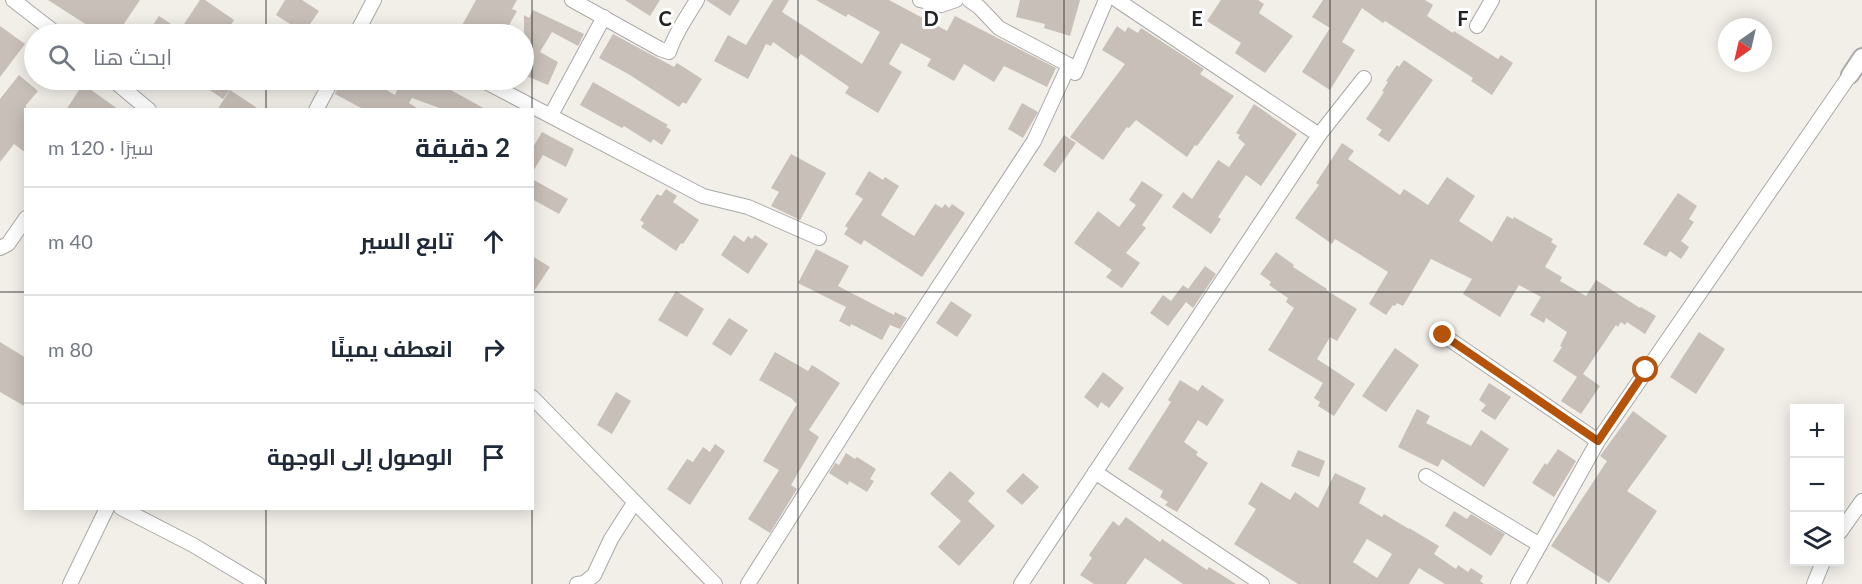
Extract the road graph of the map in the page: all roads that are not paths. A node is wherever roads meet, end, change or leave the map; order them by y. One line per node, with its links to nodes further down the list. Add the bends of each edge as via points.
1 (13, 0): 12 (street)
2 (374, 0): 13 (street)
3 (572, 0): 11 (street)
4 (697, 0): 11 (street, via 673,38 669,52)
5 (920, 0): 6 (street, via 941,5)
6 (956, 0)
7 (969, 0): 16 (street, via 999,27)
8 (1106, 0): 16 (street, via 1075,73)
9 (1117, 0): 25 (street)
10 (1492, 0): 14 (street)
11 (604, 17): 24 (street)
12 (44, 24)
13 (365, 24)
14 (1477, 26)
15 (1862, 57): 17 (street)
16 (1069, 65): 45 (street, via 1034,141)
17 (1850, 75): 31 (street)
18 (1364, 78): 25 (street)
19 (125, 90): 22 (street)
20 (327, 90): 23 (street)
21 (502, 90): 24 (street)
22 (148, 108)
23 (317, 108)
24 (551, 115): 27 (street, via 703,196 748,207)
25 (1319, 135): 32 (street)
26 (24, 221): 28 (street, via 8,244)
27 (819, 238)
28 (0, 248)
29 (1443, 335): 31 (street)
30 (534, 399): 35 (street)
31 (1598, 441): 39 (street)
32 (1095, 472): 46 (street); 47 (street)
33 (1426, 476): 39 (street)
34 (1862, 501): 38 (street)
35 (634, 503): 43 (street, via 594,575); 44 (street)
36 (106, 510): 41 (street)
37 (125, 510): 42 (street)
38 (1844, 525)
39 (1540, 545): 48 (street)
40 (1821, 566): 49 (street)
41 (70, 584)
42 (258, 584)
43 (577, 584)
44 (715, 584)
45 (748, 584)
46 (1021, 584)
47 (1262, 584)
48 (1518, 584)
49 (1814, 584)

